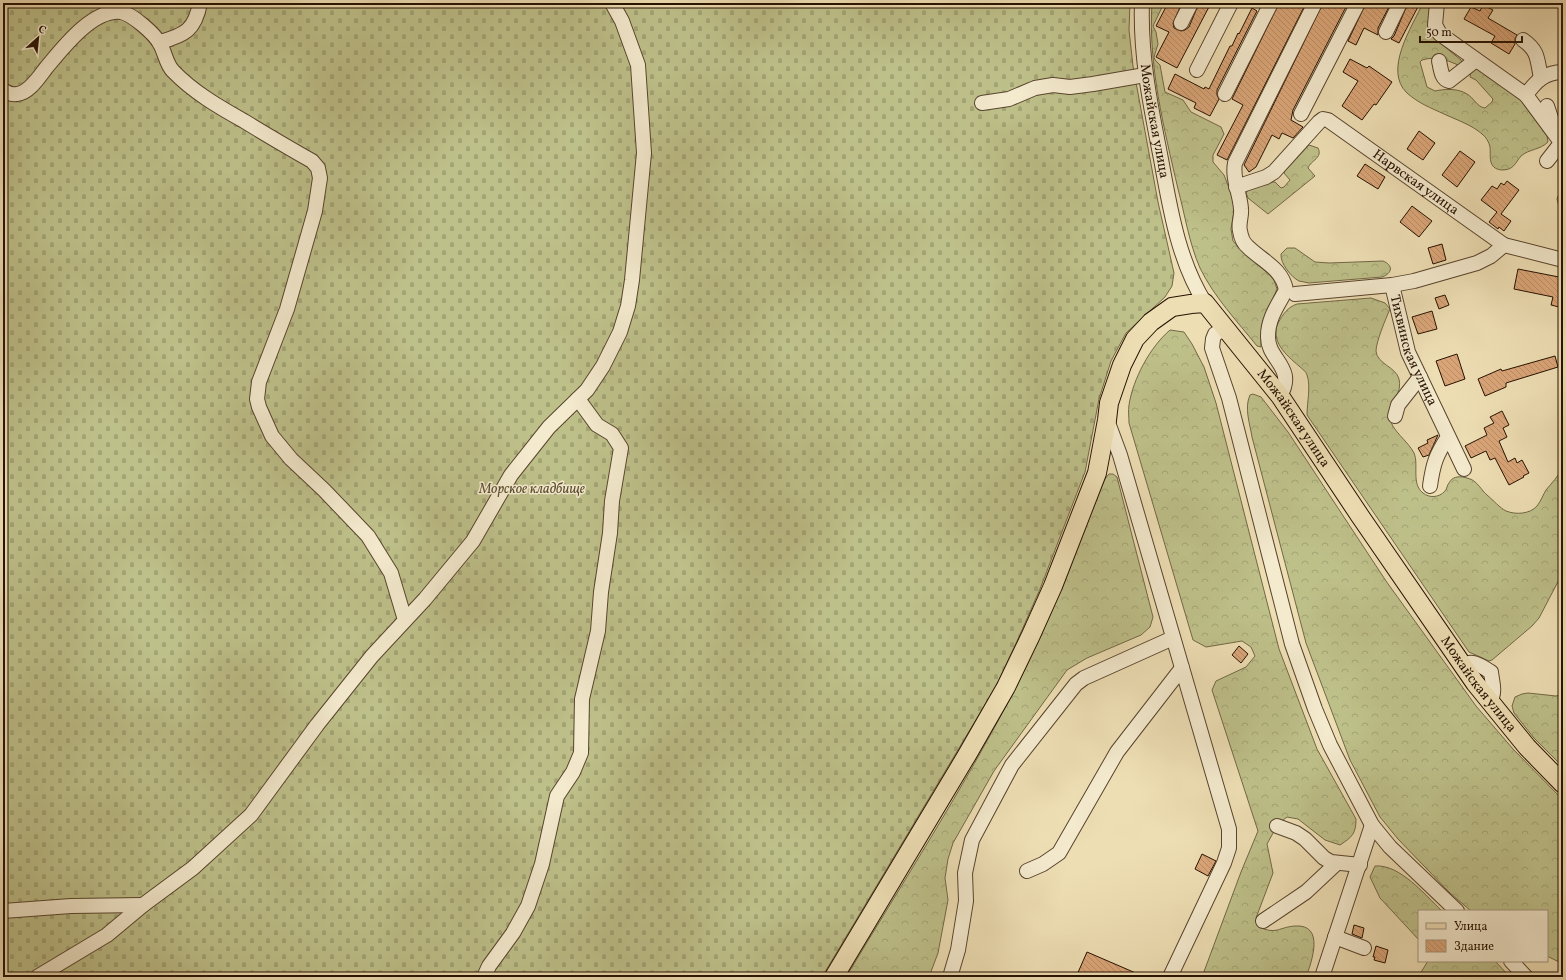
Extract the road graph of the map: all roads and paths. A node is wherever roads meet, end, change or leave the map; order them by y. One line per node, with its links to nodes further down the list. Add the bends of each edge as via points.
1 (200, 3): 14 (street, via 197,18 191,28 176,37)
2 (612, 3): 38 (street, via 622,21 638,65 644,153 628,306 620,332 603,366)
3 (1142, 3): 19 (street, Можайская улица, via 1141,29)
4 (1191, 3): 11 (street)
5 (1231, 3): 17 (street)
6 (1271, 3): 22 (street)
7 (1316, 3): 29 (street, via 1234,163)
8 (1358, 3): 26 (street)
9 (1400, 3): 12 (street)
10 (1437, 3): 15 (street, via 1435,25 1440,34)
11 (1181, 23)
12 (1386, 32)
13 (1523, 40): 20 (street, via 1536,52)
14 (160, 42): 21 (street, via 145,27 121,12 99,16 59,52 27,90 11,94); 44 (street, via 171,69 187,85 312,161 318,168 320,178 315,211 287,309 259,382 257,399 272,436 372,542 391,573)
15 (1476, 60): 16 (street, via 1449,81 1443,77); 23 (street)
16 (1439, 61)
17 (1197, 70)
18 (1563, 72): 20 (street, via 1554,72)
19 (1145, 75): 24 (street, via 1070,87 1053,85 1035,88 1009,99); 34 (street, Можайская улица, via 1178,240 1190,276)
20 (1541, 78): 23 (street)
21 (3, 90)
22 (1225, 94)
23 (1526, 95): 27 (street)
24 (982, 103)
25 (1547, 106): 27 (street)
26 (1301, 114)
27 (1560, 142): 28 (street)
28 (1547, 161)
29 (1236, 187): 30 (street, Нарвская улица, via 1274,172 1319,122 1323,119 1328,120); 37 (street, via 1240,197 1239,228 1242,238 1247,247 1273,266 1286,286 1270,322 1268,337 1268,344 1286,377 1285,388)
30 (1504, 245): 31 (street); 32 (street, Тихвинская улица, via 1477,263)
31 (1563, 260)
32 (1392, 285): 33 (street); 36 (street, Тихвинская улица, via 1408,352)
33 (1295, 294)
34 (1205, 303): 35 (main road, Можайская улица); 40 (main road, via 1172,307 1151,322 1135,339 1122,365 1109,402)
35 (1226, 328): 37 (main road, Можайская улица); 48 (street, via 1215,334 1212,348 1230,398 1292,644 1330,745)
36 (1420, 377): 39 (street, via 1398,405); 41 (street, Тихвинская улица)
37 (1280, 396): 47 (main road, Можайская улица, via 1463,665 1527,747)
38 (578, 399): 44 (street, via 548,427 511,475 473,541); 61 (street, via 598,425 612,434 621,448 612,501 598,631 582,698 581,753 573,772 557,796 542,864 528,906)
39 (1395, 416)
40 (1107, 420): 45 (street, via 1120,455); 62 (main road, via 1096,473 1053,586 1019,661 968,755)
41 (1448, 437): 42 (street, Тихвинская улица); 43 (street, via 1432,468)
42 (1464, 469)
43 (1430, 486)
44 (405, 620): 53 (street, via 372,656 317,725 251,814 193,868)
45 (1173, 638): 46 (street); 63 (street, via 1076,684 1012,766 987,810 968,853 965,873 966,902 958,950)
46 (1182, 668): 52 (street, via 1117,752 1060,853); 64 (street, via 1226,818 1230,842 1224,863)
47 (1563, 784)
48 (1372, 825): 51 (street); 54 (street, via 1390,847)
49 (1278, 826): 50 (street, via 1296,833 1324,858)
50 (1337, 863): 51 (street); 56 (street, via 1306,892)
51 (1360, 865): 57 (street)
52 (1027, 871)
53 (143, 905): 55 (street, via 71,906); 60 (street, via 107,935)
54 (1456, 910)
55 (3, 911)
56 (1263, 921)
57 (1335, 937): 58 (street); 65 (street)
58 (1364, 948)
59 (1512, 962): 66 (street)
60 (36, 977)
61 (484, 977)
62 (834, 977)
63 (950, 977)
64 (1170, 977)
65 (1322, 977)
66 (1526, 977)

